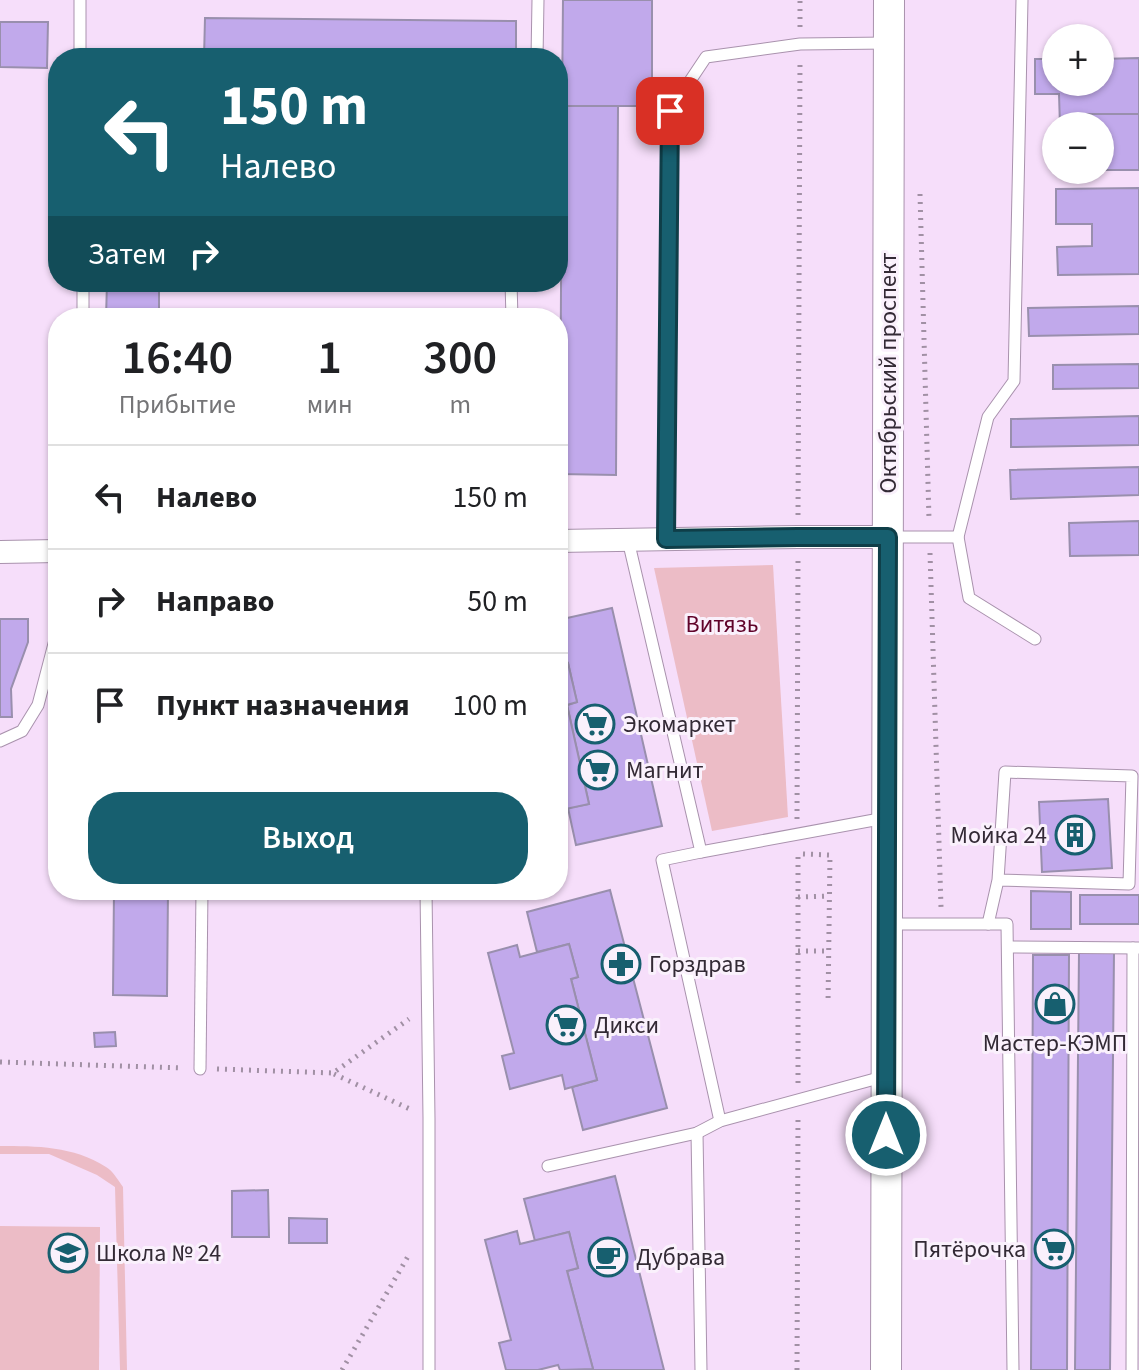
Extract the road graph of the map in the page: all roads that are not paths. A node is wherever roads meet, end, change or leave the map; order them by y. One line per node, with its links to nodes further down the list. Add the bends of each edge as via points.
1 (80, 0): 6 (lane)
2 (538, 0): 7 (lane)
3 (889, 0): 5 (main road, Октябрьский проспект)
4 (1022, 0): 9 (lane, via 1014,381 988,417)
5 (889, 43): 8 (main road, Октябрьский проспект); 10 (lane, via 800,44 706,57 670,111)
6 (80, 48)
7 (537, 48)
8 (888, 537): 9 (lane); 10 (street); 18 (main road, Октябрьский проспект)
9 (958, 537): 15 (lane, via 969,598)
10 (666, 539): 11 (street)
11 (628, 540): 12 (street); 19 (lane)
12 (568, 541)
13 (48, 551): 14 (street)
14 (0, 552)
15 (1035, 639)
16 (48, 667): 17 (lane, via 38,705 22,731)
17 (0, 741)
18 (887, 818): 19 (lane); 23 (main road, Октябрьский проспект)
19 (701, 852): 30 (lane, via 662,860)
20 (998, 880): 20 (lane, via 1005,772 1132,776 1129,884); 24 (lane)
21 (202, 900): 28 (lane)
22 (426, 900): 35 (lane)
23 (887, 924): 24 (lane); 29 (main road, Октябрьский проспект)
24 (988, 924): 25 (lane, via 1007,924)
25 (1008, 947): 26 (lane); 38 (lane)
26 (1136, 948): 27 (lane)
27 (1136, 1054): 32 (lane)
28 (200, 1069)
29 (886, 1076): 30 (lane); 37 (main road, Октябрьский проспект)
30 (720, 1121): 31 (lane)
31 (697, 1133): 33 (lane); 36 (lane)
32 (1136, 1161): 34 (lane)
33 (548, 1166)
34 (1136, 1270): 39 (lane)
35 (429, 1370)
36 (701, 1370)
37 (886, 1370)
38 (1013, 1370)
39 (1132, 1370)

